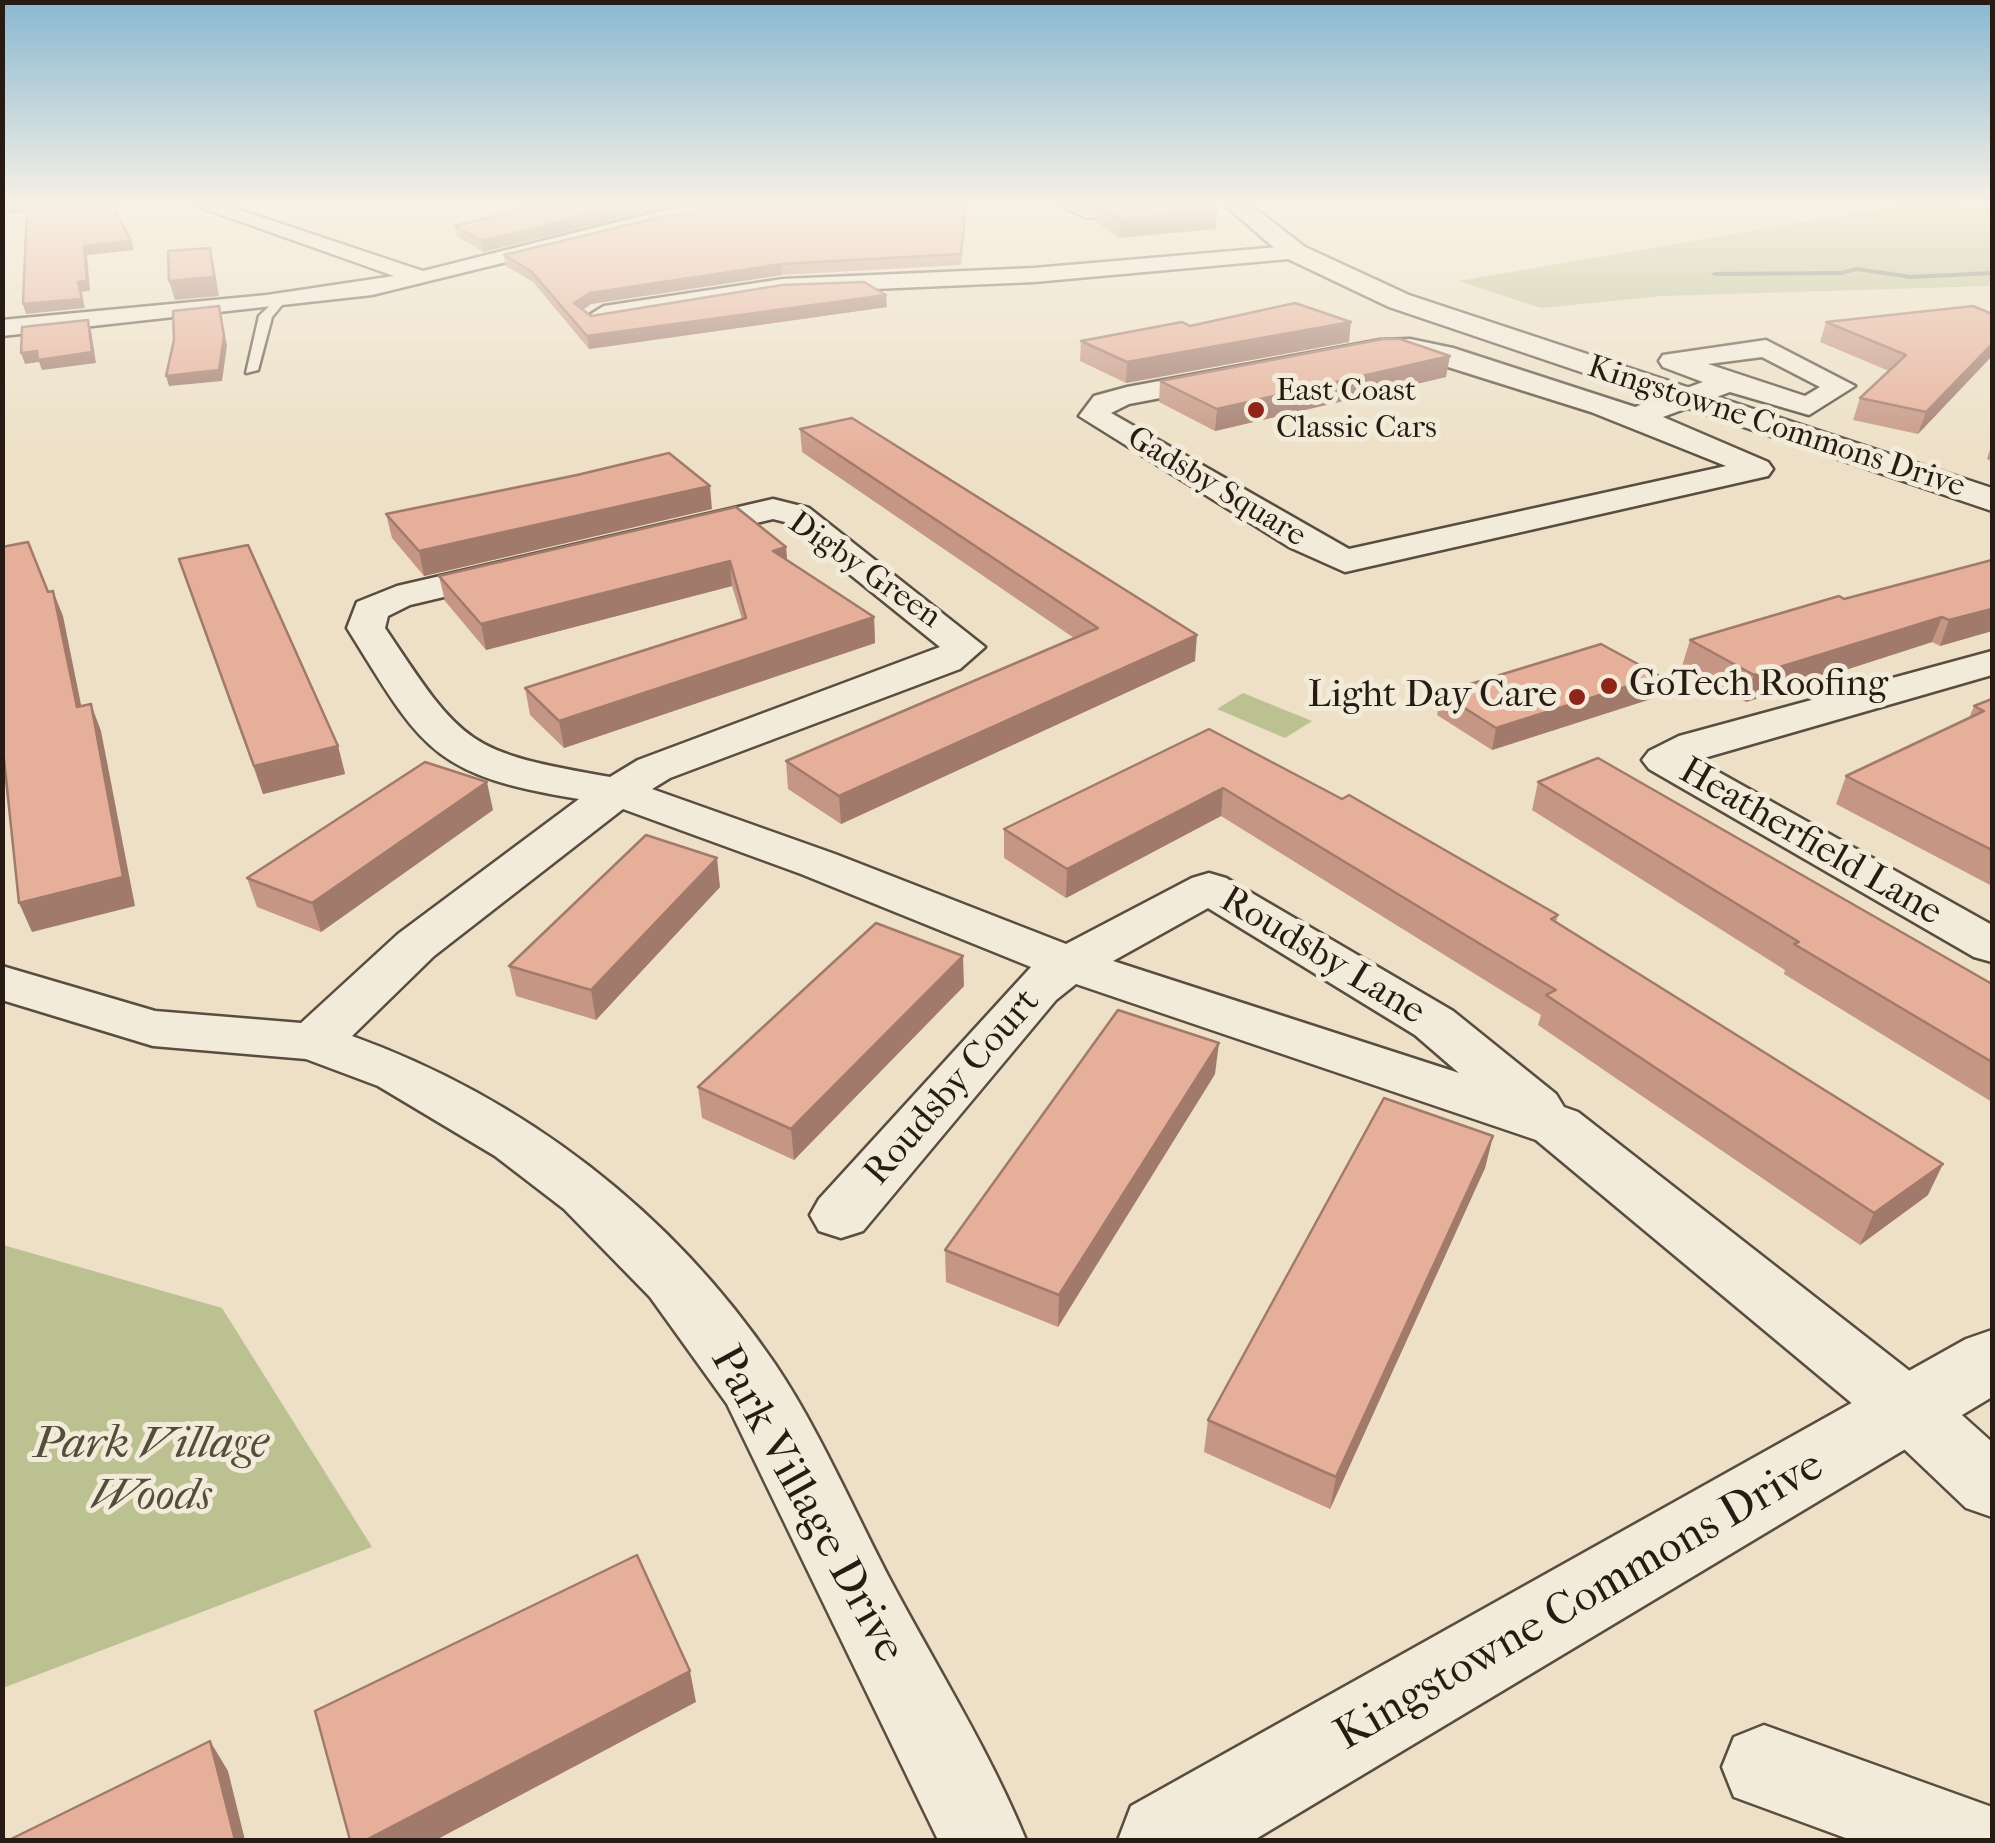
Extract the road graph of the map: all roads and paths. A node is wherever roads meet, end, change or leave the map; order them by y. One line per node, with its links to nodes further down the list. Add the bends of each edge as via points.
1 (334, 291): 4 (street)
2 (751, 291): 5 (street)
3 (1383, 291): 9 (street, Kingstowne Commons Drive)
4 (280, 299): 6 (street); 7 (lane, via 266,316)
5 (592, 316)
6 (2, 328)
7 (251, 370)
8 (1729, 382): 8 (street, via 1809,406 1841,386 1766,348 1673,360); 9 (street)
9 (1686, 398): 10 (street); 11 (street, Kingstowne Commons Drive)
10 (1632, 419): 10 (street, Gadsby Square, via 1410,347 1127,396 1104,402 1094,416 1344,561 1757,469)
11 (1992, 500)
12 (1992, 663): 14 (street, Heatherfield Lane, via 1694,745 1664,760)
13 (617, 792): 13 (street, Digby Green, via 496,768 459,752 434,730 366,628 370,610 398,596 773,510 797,515 965,647 946,661 654,769); 15 (street, Roudsby Lane); 17 (street, Digby Green, via 416,945)
14 (1992, 946)
15 (1069, 964): 18 (street, Roudsby Lane); 18 (street, Roudsby Lane, via 1209,888 1434,1023); 19 (street, Roudsby Court, via 1037,988)
16 (2, 982): 17 (street, Park Village Drive, via 153,1028)
17 (313, 1042): 25 (street, Park Village Drive, via 398,1074 516,1141 585,1192 673,1280 752,1386)
18 (1557, 1126): 21 (street, Roudsby Lane)
19 (841, 1215)
20 (1992, 1360): 21 (street, Kingstowne Commons Drive)
21 (1910, 1410): 22 (street, Roudsby Lane); 26 (street, Kingstowne Commons Drive)
22 (1992, 1486)
23 (1764, 1767): 27 (street)
24 (1992, 1825): 28 (street)
25 (983, 1840)
26 (1165, 1840)
27 (1966, 1840)
28 (1980, 1840)

